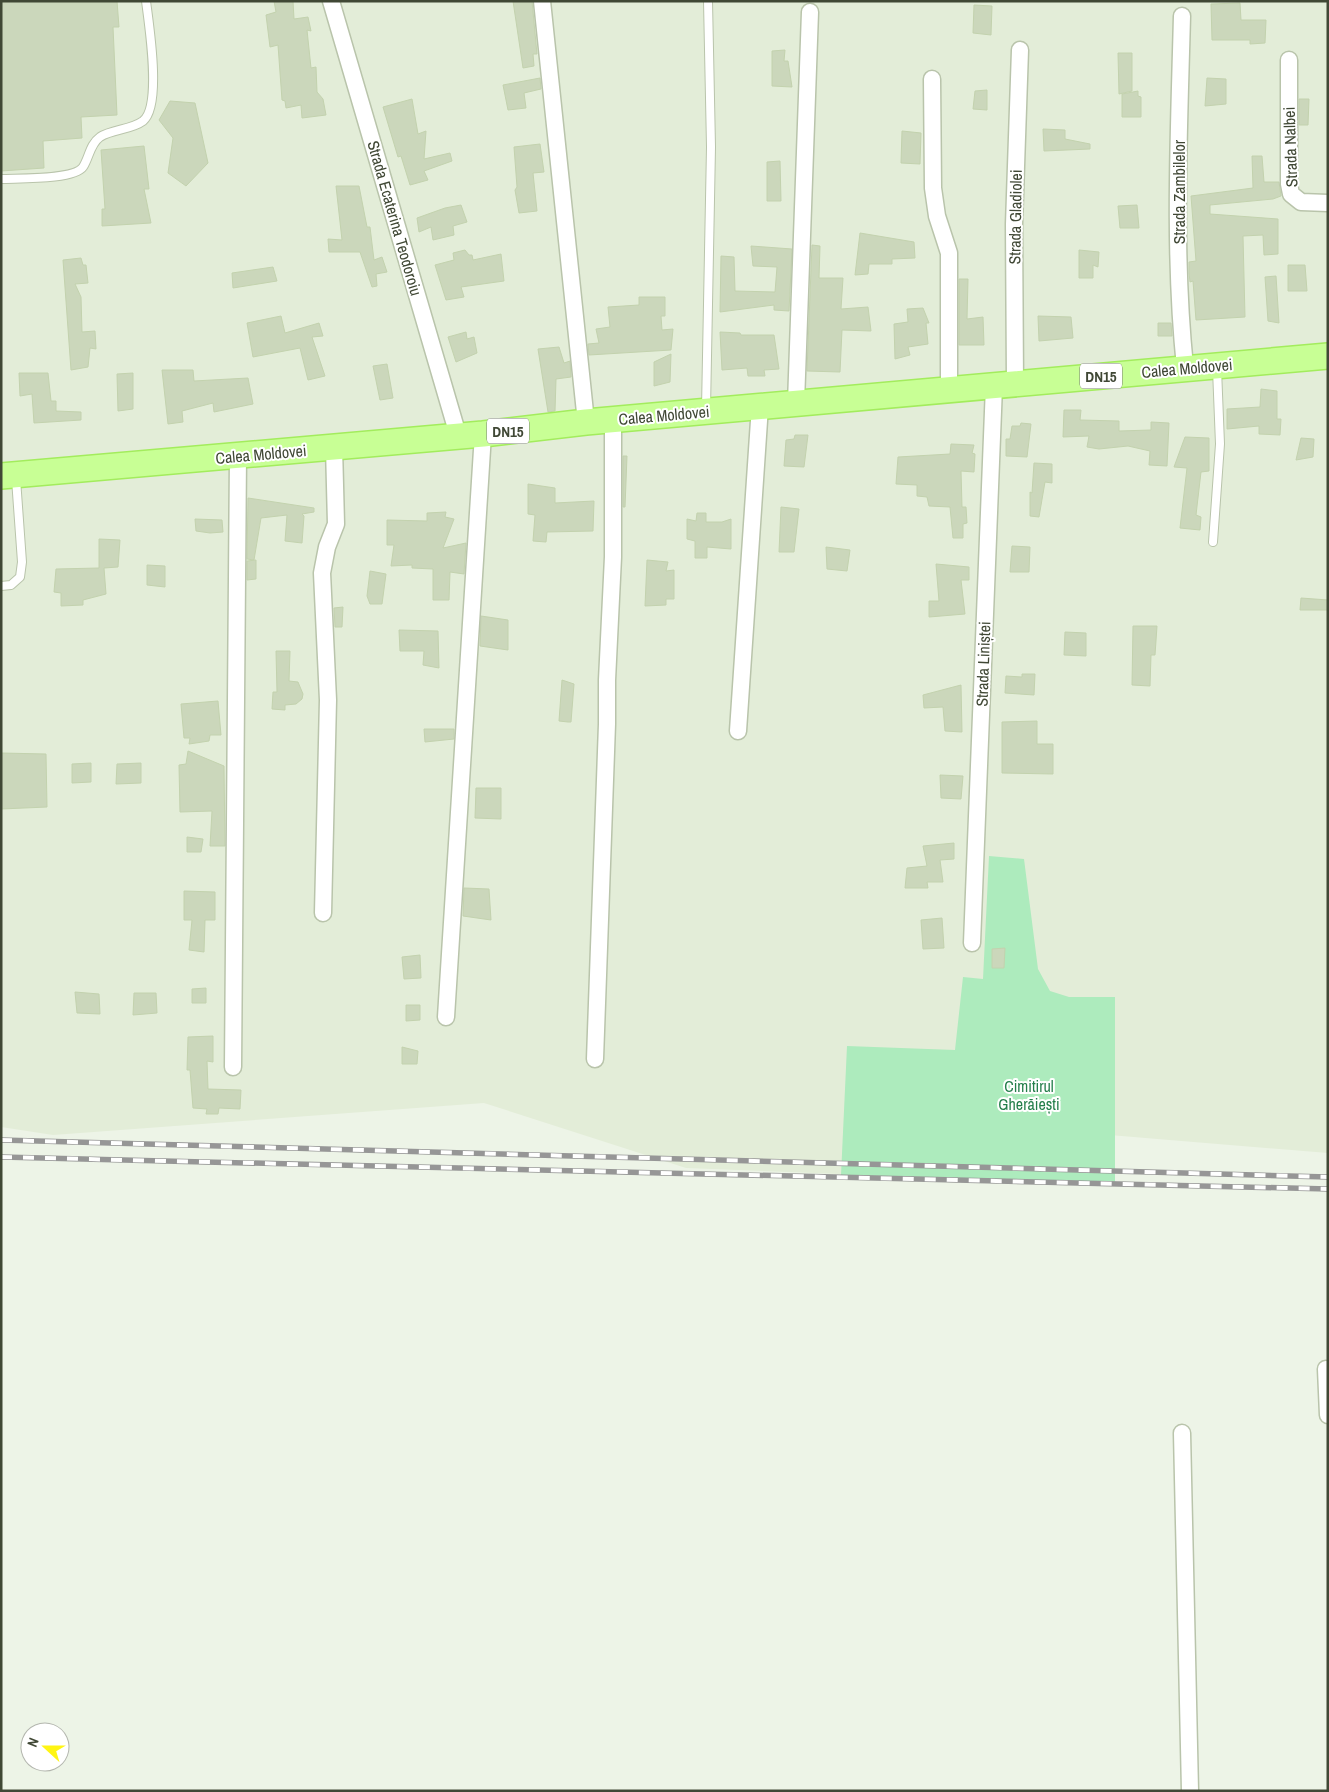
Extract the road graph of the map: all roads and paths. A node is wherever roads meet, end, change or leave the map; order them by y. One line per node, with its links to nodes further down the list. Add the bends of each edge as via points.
1 (146, 1): 10 (lane, via 154,95 150,111 143,121 98,138 83,167 73,174)
2 (331, 1): 23 (street, Strada Ecaterina Teodoroiu)
3 (542, 1): 21 (street)
4 (708, 1): 19 (lane, via 711,147)
5 (810, 12): 17 (street)
6 (1182, 16): 14 (street, Strada Zambilelor, via 1178,224 1180,314)
7 (1020, 50): 15 (street, Strada Gladiolei)
8 (1289, 60): 11 (street, Strada Nalbei, via 1291,194 1300,202)
9 (932, 79): 16 (street, via 933,188 937,216 949,253)
10 (1, 179)
11 (1328, 202)
12 (1328, 356): 13 (main road, Calea Moldovei / DN15)
13 (1217, 365): 14 (main road, Calea Moldovei / DN15); 27 (lane, via 1220,444)
14 (1186, 367): 15 (main road, Calea Moldovei / DN15)
15 (1005, 385): 16 (main road, Calea Moldovei / DN15); 31 (street, Strada Liniștei)
16 (949, 390): 17 (main road, Calea Moldovei / DN15)
17 (796, 403): 18 (main road, Calea Moldovei / DN15)
18 (760, 406): 19 (main road, Calea Moldovei / DN15); 29 (street)
19 (706, 411): 20 (main road, Calea Moldovei / DN15)
20 (613, 420): 21 (main road, Calea Moldovei / DN15); 33 (street, via 613,557)
21 (586, 422): 22 (main road, Calea Moldovei / DN15)
22 (483, 434): 23 (main road, Calea Moldovei / DN15); 32 (street)
23 (458, 435): 24 (main road, Calea Moldovei / DN15)
24 (334, 447): 25 (main road, Calea Moldovei / DN15); 30 (street, via 336,524 322,573 328,700)
25 (238, 456): 26 (main road, Calea Moldovei / DN15); 34 (street)
26 (9, 476): 28 (lane, via 22,562 20,578 10,585)
27 (1213, 542)
28 (1, 586)
29 (738, 731)
30 (323, 913)
31 (972, 943)
32 (446, 1017)
33 (595, 1059)
34 (233, 1066)
35 (1326, 1369): 36 (street)
36 (1328, 1415)
37 (1182, 1433): 38 (street)
38 (1190, 1791)

